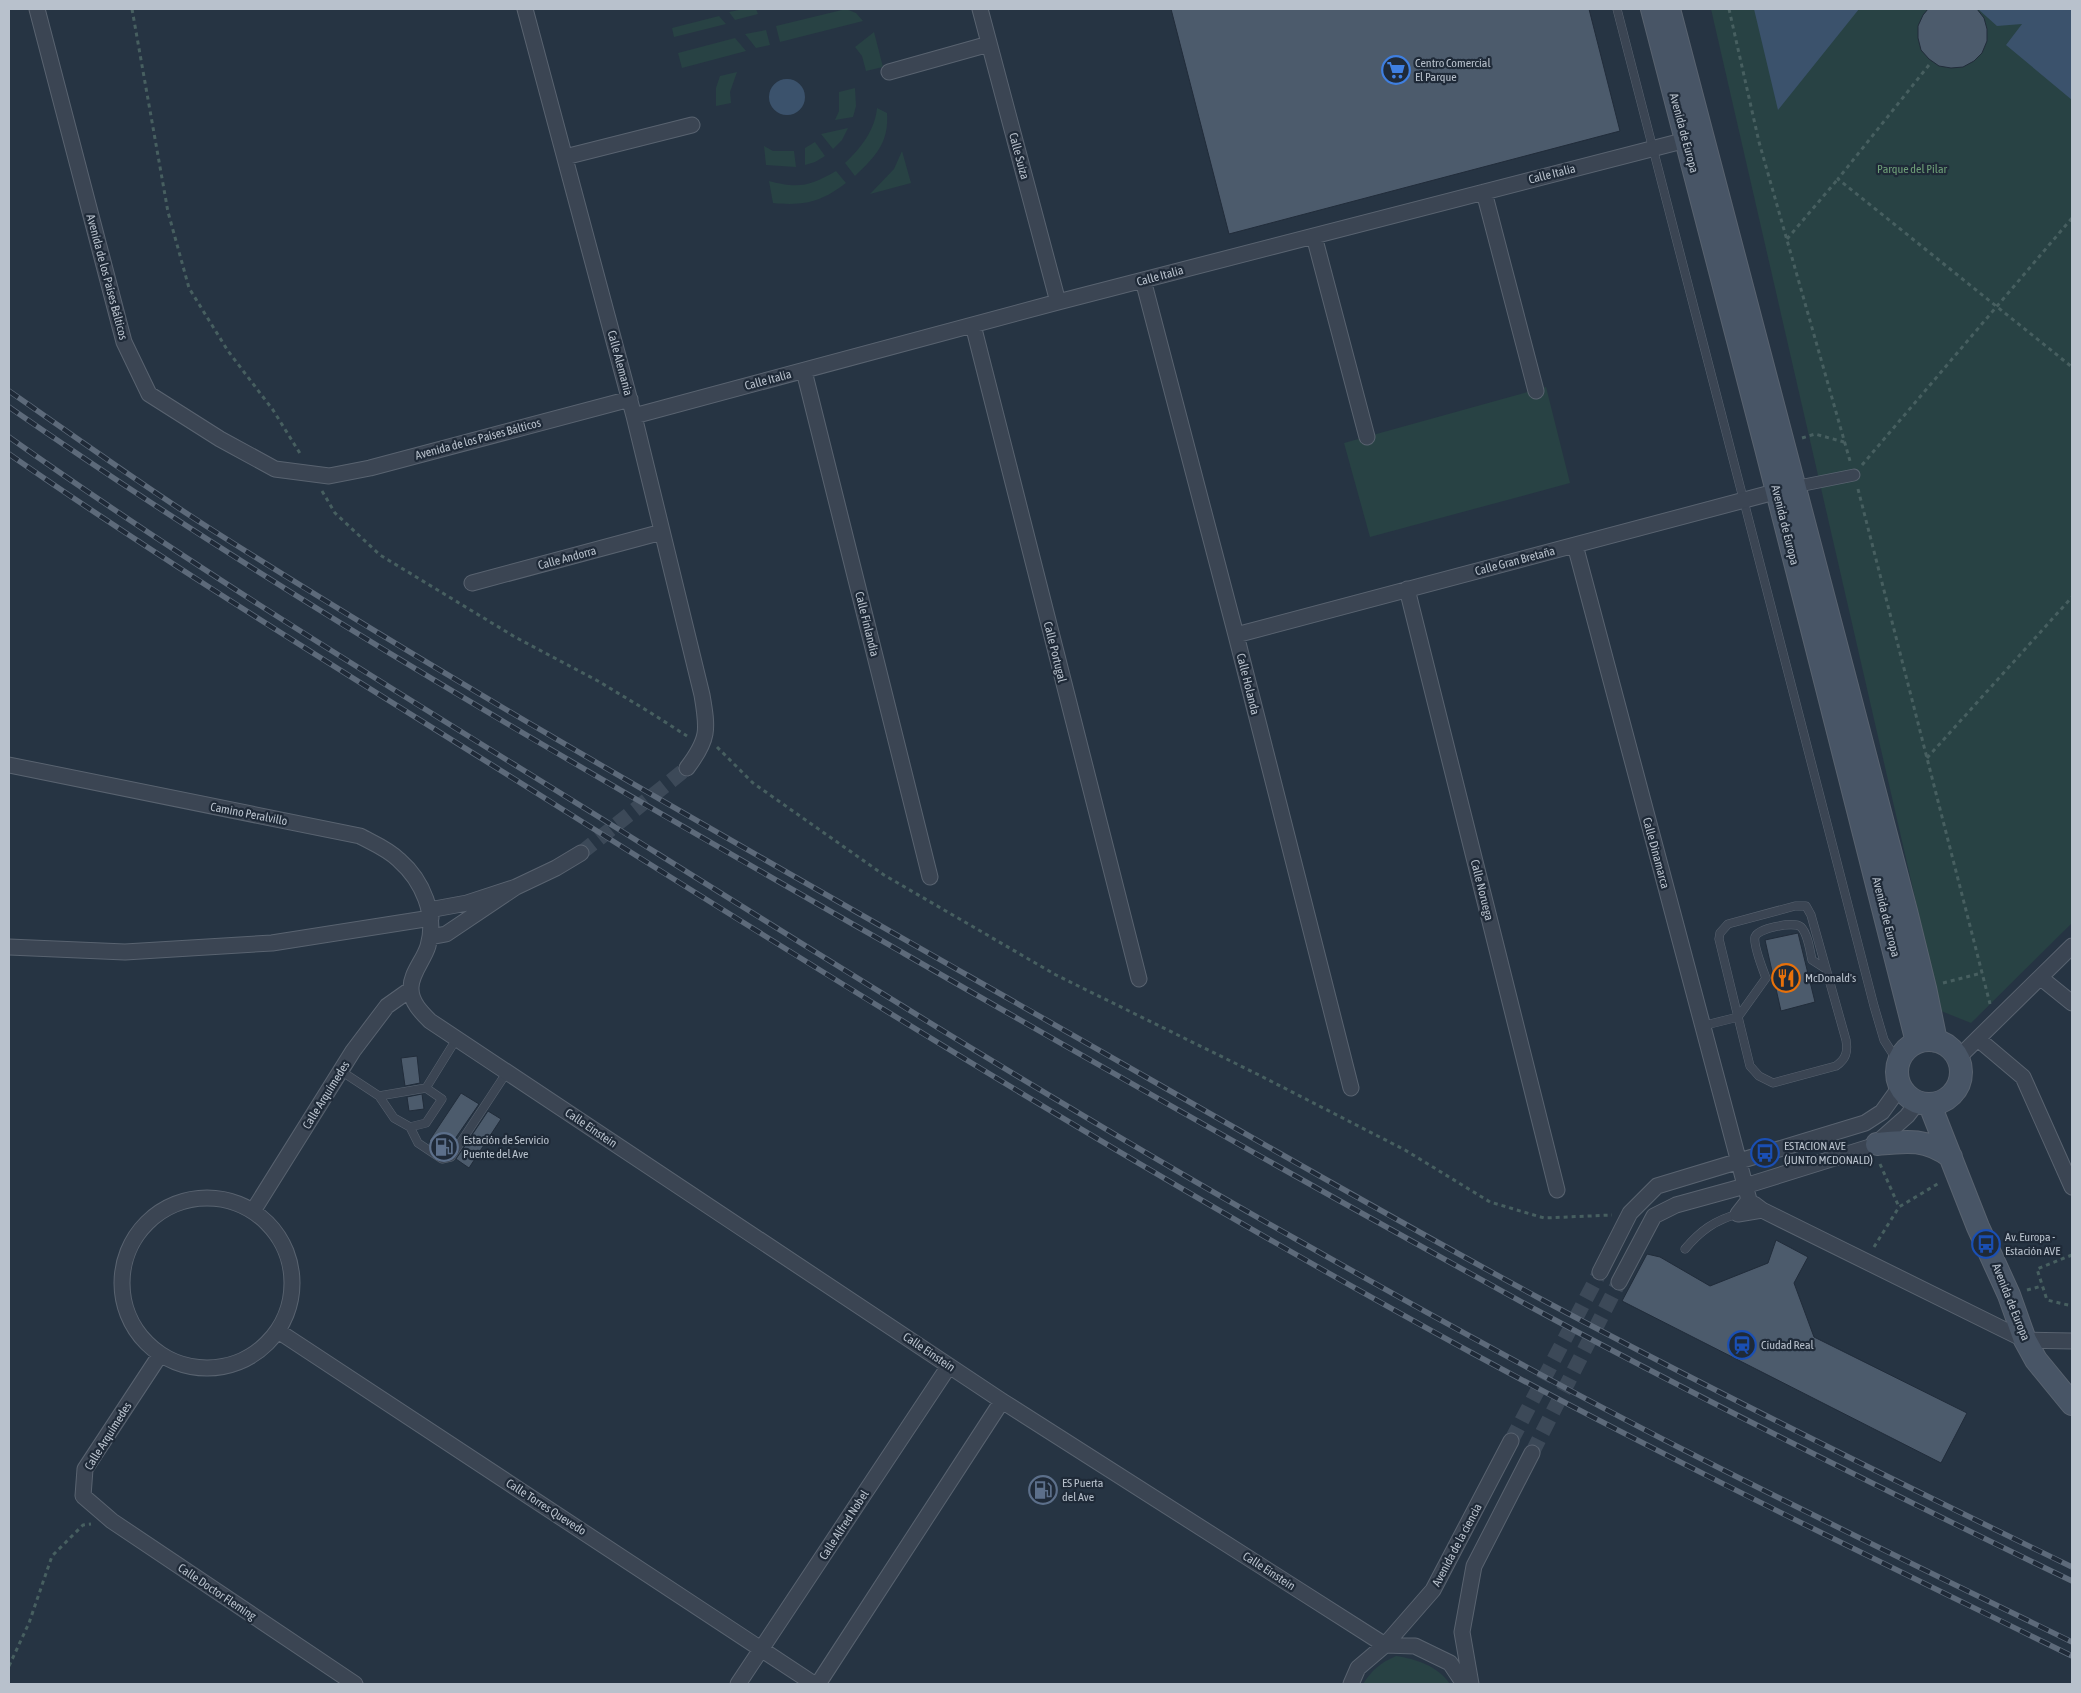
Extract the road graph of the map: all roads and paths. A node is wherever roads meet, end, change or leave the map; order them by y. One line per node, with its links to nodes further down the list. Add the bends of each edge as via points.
1 (37, 9): 33 (street, Avenida de los Países Bálticos, via 124,342 149,394 220,440 274,469)
2 (132, 9): 33 (path, via 168,212 189,288)
3 (525, 9): 15 (street, Calle Alemania)
4 (980, 9): 9 (street, Calle Suiza)
5 (1617, 9): 14 (lane)
6 (1652, 9): 13 (main road, Avenida de Europa)
7 (1669, 9): 13 (main road, Avenida de Europa)
8 (1729, 9): 20 (path, via 1759,142)
9 (990, 44): 11 (street); 22 (street, Calle Suiza)
10 (1929, 65): 16 (path)
11 (889, 72)
12 (692, 125): 15 (street)
13 (1694, 138): 14 (street, Calle Italia); 32 (main road, Avenida de Europa); 35 (main road, Avenida de Europa)
14 (1653, 148): 17 (street, Calle Italia); 36 (lane)
15 (565, 157): 28 (street, Calle Alemania)
16 (1838, 179): 20 (path); 23 (path)
17 (1484, 192): 19 (street, Calle Italia); 27 (street)
18 (2072, 218): 23 (path)
19 (1314, 236): 21 (street, Calle Italia); 30 (street)
20 (1787, 240): 31 (path)
21 (1143, 280): 22 (street, Calle Italia); 42 (street, Calle Holanda)
22 (1058, 302): 24 (street, Calle Italia)
23 (1997, 307): 25 (path); 34 (path)
24 (972, 325): 26 (street, Calle Italia); 57 (street, Calle Portugal)
25 (2072, 367)
26 (804, 371): 29 (street, Calle Italia); 48 (street, Calle Finlandia)
27 (1536, 391)
28 (630, 398): 29 (street, Calle Alemania); 33 (street, Avenida de los Países Bálticos, via 370,468 329,476)
29 (634, 416): 37 (street, Calle Alemania)
30 (1367, 437)
31 (1845, 442): 32 (path, via 1815,434); 34 (path)
32 (1783, 444): 35 (main road, Avenida de Europa)
33 (313, 474): 43 (path, via 335,514 380,555 515,637)
34 (1854, 475): 35 (street); 44 (path)
35 (1785, 489): 36 (street, Calle Gran Bretaña); 58 (main road, Avenida de Europa); 66 (main road, Avenida de Europa)
36 (1745, 500): 38 (street, Calle Gran Bretaña); 68 (lane, via 1874,1006 1884,1040)
37 (662, 532): 39 (street, Calle Andorra); 43 (street, Calle Alemania, via 706,718)
38 (1575, 545): 40 (street, Calle Gran Bretaña); 63 (street, Calle Dinamarca)
39 (472, 583)
40 (1407, 589): 42 (street, Calle Gran Bretaña); 81 (street, Calle Noruega)
41 (2072, 597): 44 (path)
42 (1236, 635): 73 (street, Calle Holanda)
43 (704, 741): 46 (street); 86 (path, via 753,784 884,875 1056,975 1405,1150 1490,1202 1544,1218)
44 (1927, 759): 55 (path)
45 (9, 766): 50 (street, Camino Peralvillo, via 360,836 400,860 424,894)
46 (687, 768)
47 (581, 853): 49 (street)
48 (930, 877)
49 (516, 887): 50 (street); 51 (street, via 446,934)
50 (430, 914): 51 (street, Camino Peralvillo); 53 (street, via 263,944 125,952)
51 (430, 937): 59 (street, Camino Peralvillo)
52 (2072, 946): 56 (street)
53 (9, 947)
54 (1826, 969): 62 (lane, via 1812,960 1805,932 1800,926 1786,924 1759,932 1755,937 1756,944 1766,978); 62 (lane, via 1806,906 1794,906 1728,924 1719,939); 62 (lane, via 1848,1051 1836,1066 1773,1083 1768,1081 1750,1066)
55 (1982, 973): 58 (path); 61 (path)
56 (2041, 978): 60 (street); 65 (street)
57 (1138, 979)
58 (1926, 988): 66 (main road, Avenida de Europa)
59 (411, 989): 64 (street, Calle Einstein, via 420,1011); 69 (street, Calle Arquímedes, via 387,1006)
60 (2072, 1003)
61 (1991, 1008)
62 (1738, 1017): 63 (lane)
63 (1702, 1026): 78 (street, Calle Dinamarca)
64 (457, 1038): 70 (street, Calle Einstein); 72 (lane)
65 (1978, 1039): 67 (street); 80 (street, via 2023,1077)
66 (1926, 1041): 67 (main road, via 1949,1047); 68 (main road, via 1905,1050)
67 (1958, 1058): 75 (main road, via 1961,1074 1957,1089 1945,1100)
68 (1898, 1062): 71 (main road)
69 (342, 1071): 74 (lane); 85 (street, Calle Arquímedes)
70 (507, 1072): 76 (lane, via 451,1157 442,1159 418,1144); 99 (street, Calle Einstein)
71 (1900, 1087): 75 (main road, via 1908,1096); 78 (street, via 1882,1112 1865,1123)
72 (426, 1088): 74 (lane); 76 (lane, via 442,1099 426,1124)
73 (1351, 1088)
74 (379, 1096): 76 (lane, via 394,1118)
75 (1924, 1104): 77 (street); 79 (main road, Avenida de Europa)
76 (410, 1127)
77 (1875, 1145): 79 (main road, via 1908,1141 1928,1144 1939,1148); 82 (street); 83 (path)
78 (1738, 1162): 82 (street, Calle Dinamarca); 86 (street, via 1657,1186)
79 (1954, 1164): 83 (path); 95 (main road, Avenida de Europa)
80 (2072, 1187)
81 (1557, 1190)
82 (1747, 1193): 84 (street); 87 (street); 92 (street, via 1676,1205 1654,1216)
83 (1899, 1207): 90 (path)
84 (1762, 1210): 87 (street); 90 (street)
85 (253, 1211): 94 (street, via 273,1229 287,1252 292,1279 289,1306); 97 (street, via 226,1200 196,1199 168,1207 144,1225 128,1250 121,1279 125,1309 138,1335)
86 (1630, 1213): 91 (street)
87 (1738, 1214): 88 (lane, via 1708,1227)
88 (1685, 1249)
89 (2072, 1255): 93 (path, via 2037,1269 2047,1300)
90 (1866, 1261): 95 (street)
91 (1600, 1272)
92 (1619, 1282)
93 (2072, 1306)
94 (278, 1331): 97 (street, via 260,1350 237,1363 210,1369 184,1366); 108 (street, Calle Torres Quevedo)
95 (2025, 1340): 96 (street); 98 (main road, Avenida de Europa)
96 (2072, 1342)
97 (160, 1355): 105 (street, Calle Arquímedes, via 85,1469)
98 (2036, 1360): 100 (main road, Avenida de Europa); 102 (main road, Avenida de Europa)
99 (949, 1366): 101 (street, Calle Einstein); 108 (street, Calle Alfred Nobel)
100 (2072, 1383)
101 (1002, 1401): 107 (street, Calle Einstein); 113 (street)
102 (2072, 1404)
103 (1511, 1441): 107 (street, Avenida de la ciencia, via 1433,1590)
104 (1532, 1453): 116 (street, Avenida de la ciencia, via 1474,1566 1462,1632)
105 (83, 1496): 106 (street, Calle Doctor Fleming)
106 (112, 1521): 109 (path, via 83,1525 52,1556 29,1622); 110 (street, Calle Doctor Fleming)
107 (1385, 1645): 114 (street, Avenida de la ciencia, via 1358,1668); 115 (street, via 1415,1646 1442,1659 1450,1664)
108 (762, 1648): 111 (street, Calle Alfred Nobel); 112 (street, Calle Torres Quevedo)
109 (9, 1666)
110 (355, 1684)
111 (738, 1684)
112 (814, 1684)
113 (818, 1684)
114 (1351, 1684)
115 (1464, 1684)
116 (1471, 1684)

